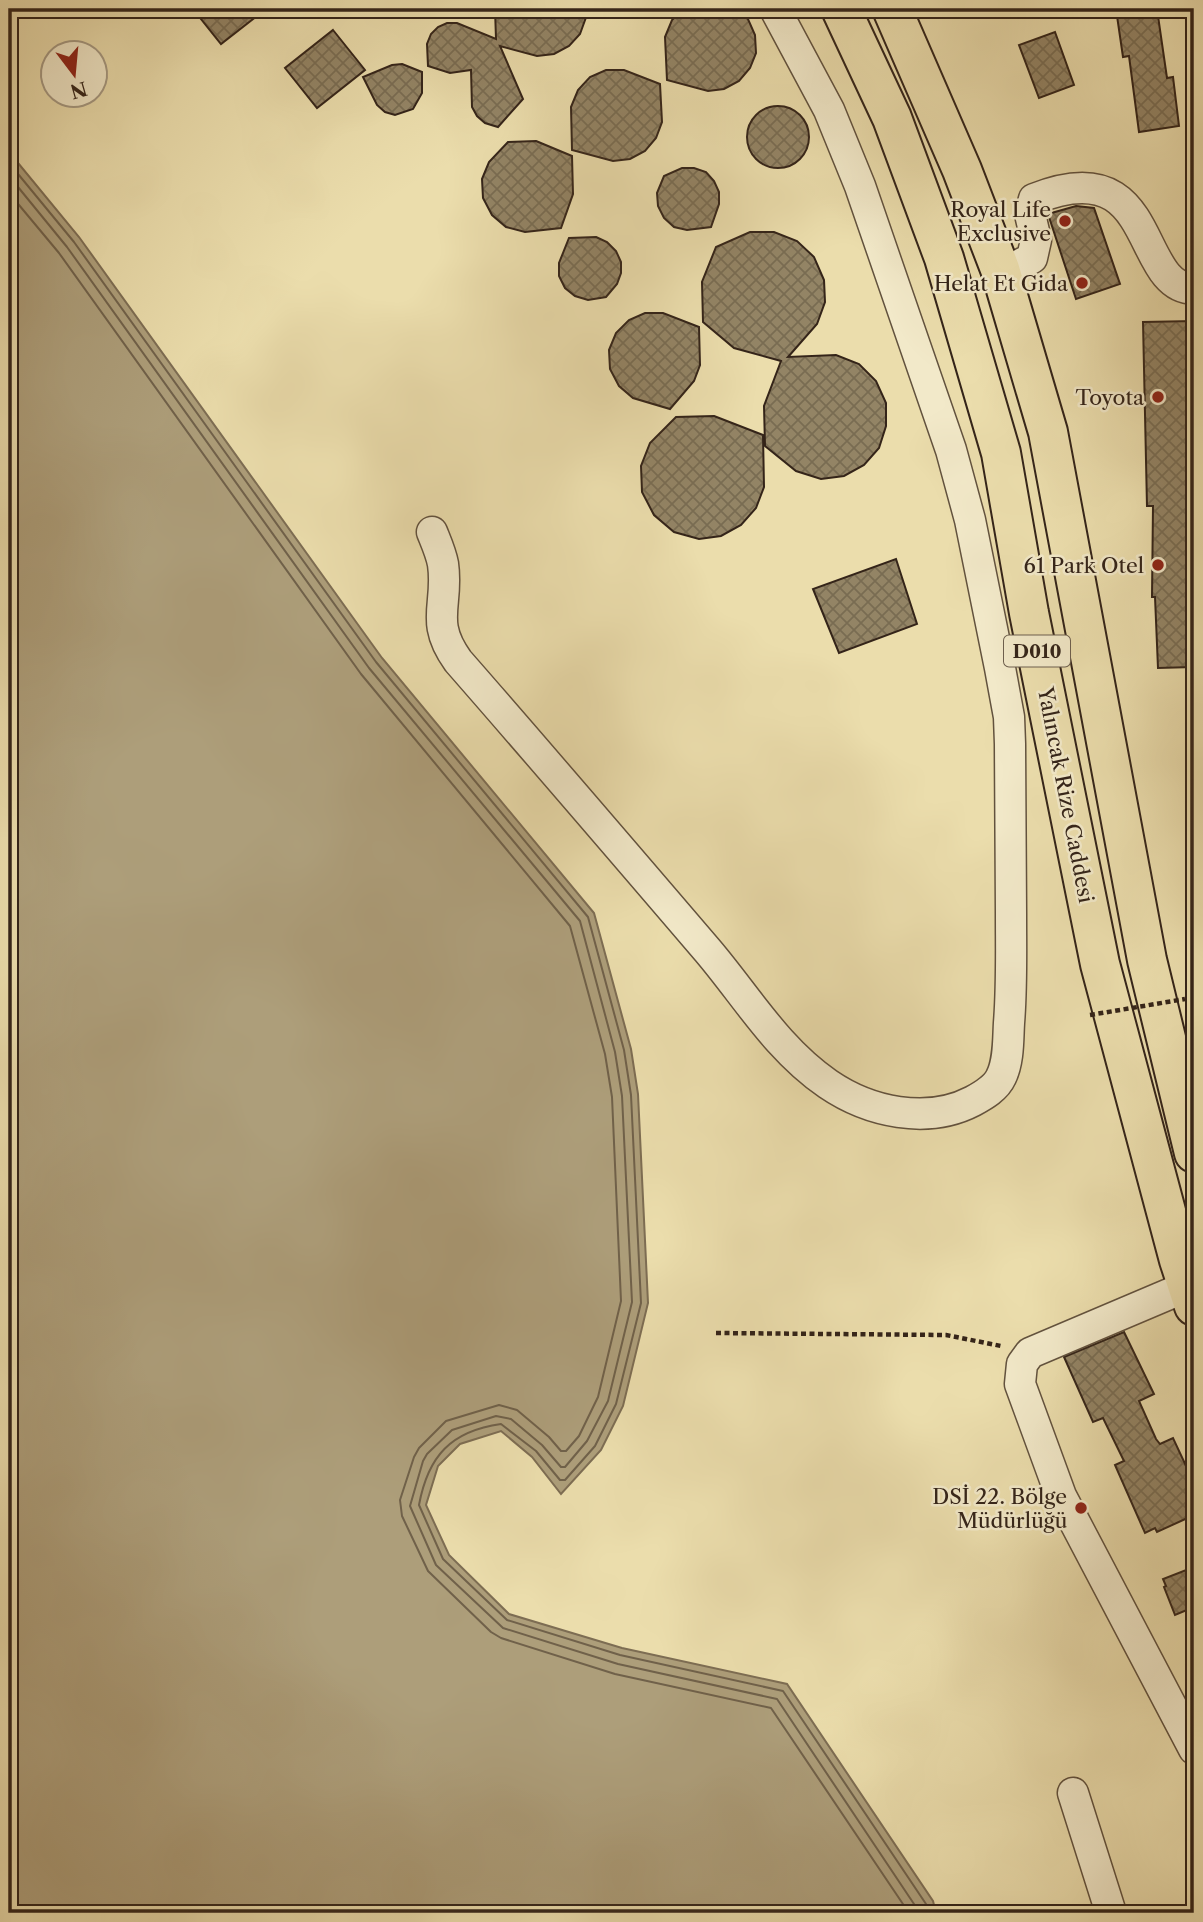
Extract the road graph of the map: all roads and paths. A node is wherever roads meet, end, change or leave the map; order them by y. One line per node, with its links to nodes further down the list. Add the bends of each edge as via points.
1 (775, 9): 6 (street, via 829,110 860,186 951,450 1000,668 1010,744 1011,999 1004,1068 987,1094 941,1112 893,1111 829,1085 776,1039 726,972 447,646 441,626 443,565)
2 (841, 9): 10 (highway, Yalıncak Rize Caddesi / D010, via 892,118 944,258 1001,453 1100,964)
3 (892, 9): 4 (highway, via 962,170)
4 (1001, 275): 5 (street, via 1032,258 1036,240 1030,214 1034,200 1056,190 1083,187 1112,195 1133,215 1170,282); 9 (highway, via 1048,432 1147,960)
5 (1194, 289)
6 (432, 532)
7 (1185, 999): 8 (path, bridge)
8 (1090, 1015)
9 (1194, 1153)
10 (1191, 1296): 13 (street, via 1030,1353 1019,1373 1024,1400 1062,1496)
11 (716, 1333): 12 (path)
12 (906, 1334)
13 (1194, 1749)
14 (1073, 1793): 15 (street)
15 (1111, 1913)

